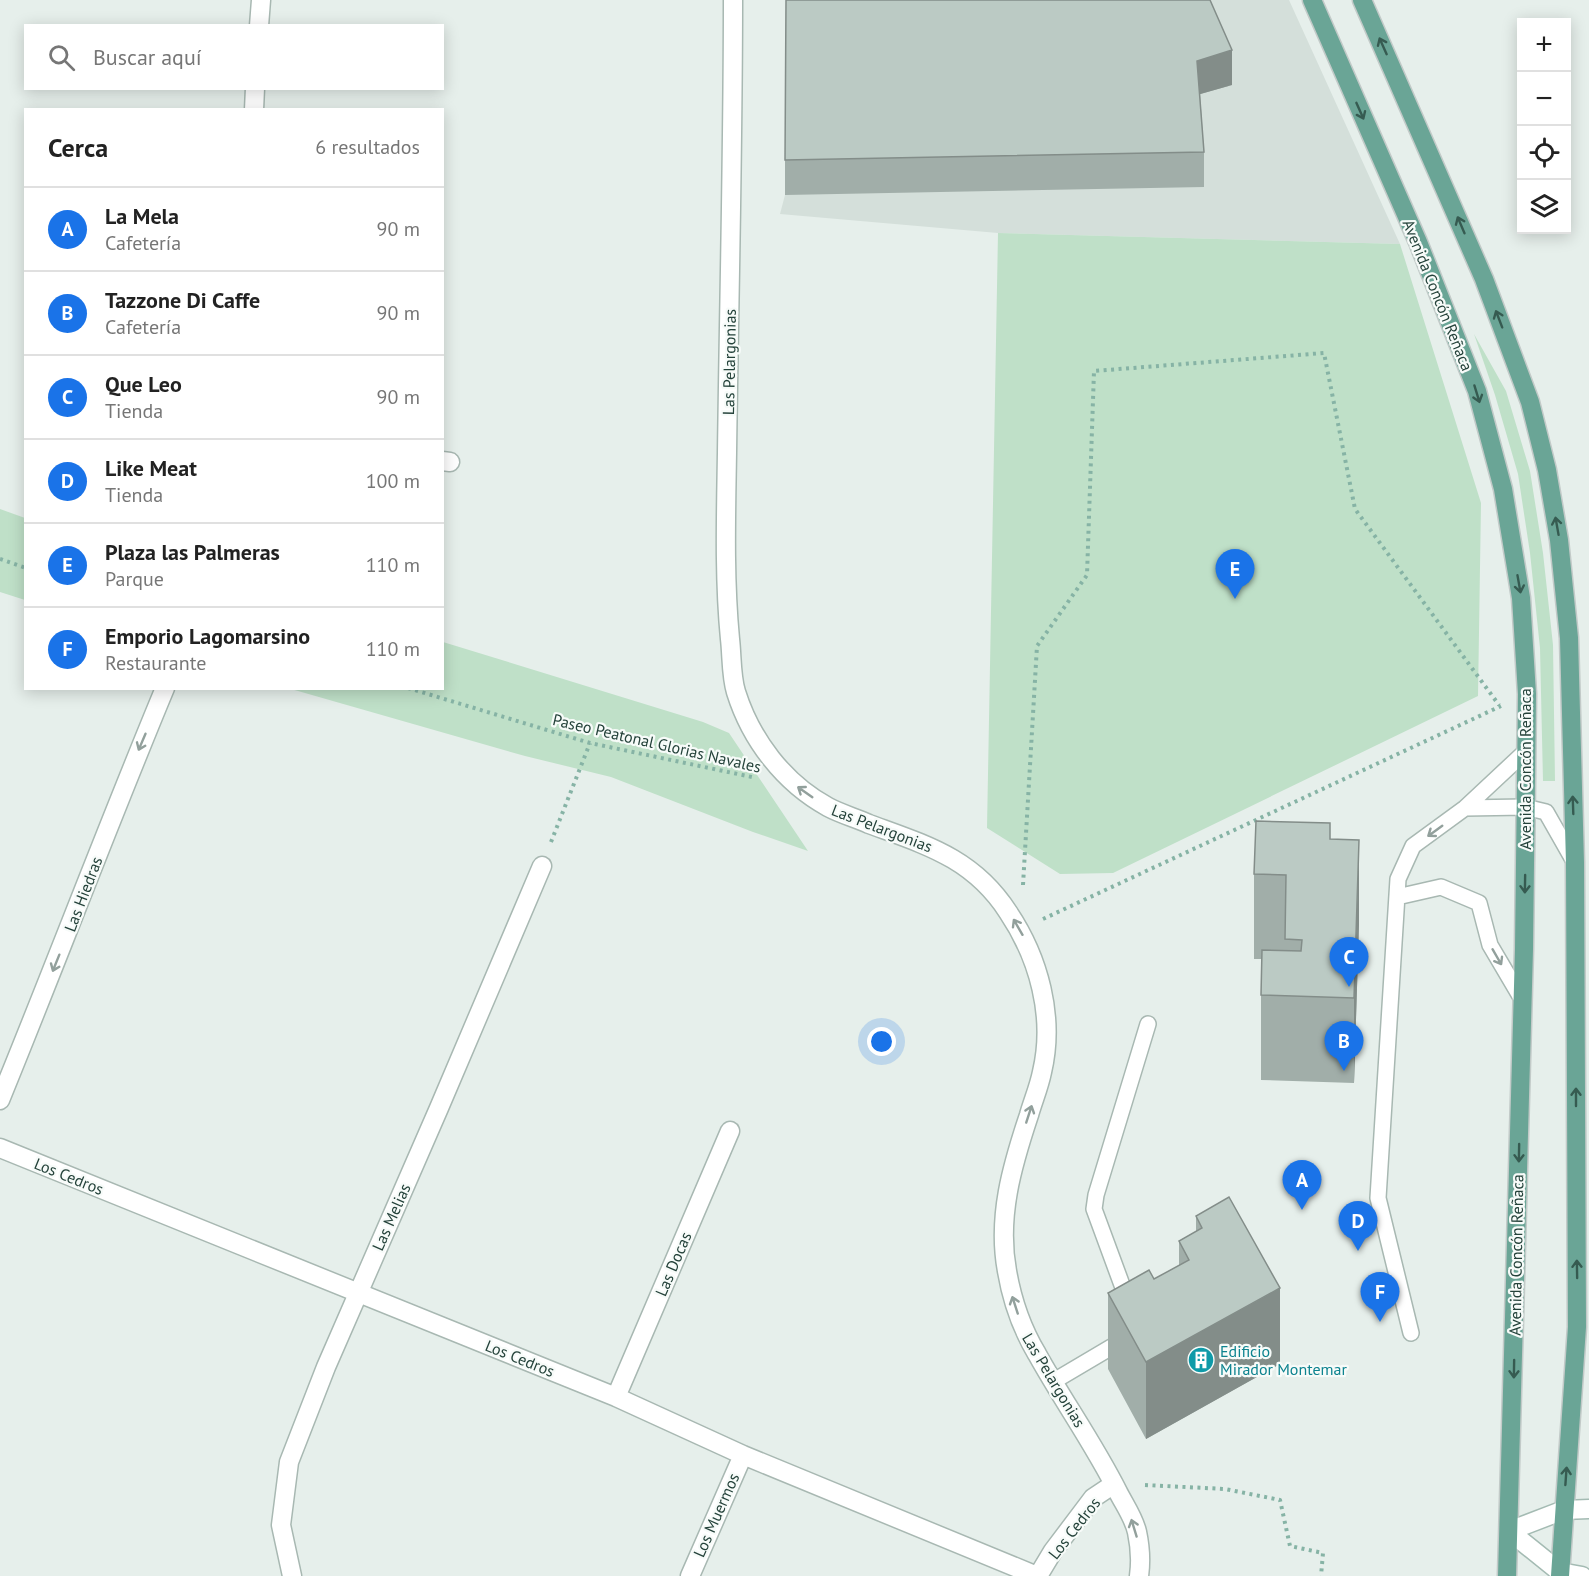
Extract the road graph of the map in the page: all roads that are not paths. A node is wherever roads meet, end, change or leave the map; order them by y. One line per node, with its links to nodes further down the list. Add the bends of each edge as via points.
1 (261, 0): 5 (street)
2 (733, 0): 24 (street, Las Pelargonias, one-way to 2, via 1037,1356 1013,1300 1004,1233 1006,1199 1046,1047 1043,990 1034,959 1005,906 964,866 940,850 830,809 798,787 759,743 735,690 725,569)
3 (1312, 0): 9 (main road, Avenida Concón Reñaca, one-way to 9, via 1418,242 1477,391 1503,489 1521,598)
4 (1362, 0): 12 (main road, one-way to 4, via 1569,638 1559,540 1536,424 1484,279)
5 (259, 24)
6 (255, 90): 7 (street)
7 (254, 108)
8 (164, 690): 17 (street, Las Hiedras, one-way to 17)
9 (1526, 751): 10 (main road, Avenida Concón Reñaca); 11 (lane)
10 (1525, 807): 11 (lane); 12 (lane, via 1546,812); 15 (main road, Avenida Concón Reñaca, one-way to 15)
11 (1465, 808): 14 (lane, one-way to 14, via 1413,846 1398,879)
12 (1575, 863): 21 (main road, one-way to 12)
13 (542, 866): 20 (street, Las Melias)
14 (1397, 897): 15 (lane, one-way to 15, via 1441,887 1479,903 1490,945); 22 (lane, via 1378,1198)
15 (1523, 1001): 30 (main road, Avenida Concón Reñaca, one-way to 30)
16 (1148, 1024): 24 (lane, via 1094,1209 1134,1322 1130,1336)
17 (0, 1100)
18 (730, 1131): 25 (street, Las Docas)
19 (0, 1148): 20 (street, Los Cedros)
20 (358, 1292): 25 (street, Los Cedros); 32 (street, Las Melias, via 289,1462 281,1525)
21 (1577, 1328): 23 (main road); 29 (main road, one-way to 21)
22 (1411, 1334)
23 (1589, 1354)
24 (1054, 1381): 27 (street, Las Pelargonias)
25 (616, 1397): 26 (street, Los Cedros)
26 (743, 1455): 33 (street, Los Muermos); 34 (street, Los Cedros)
27 (1114, 1484): 34 (street, Los Cedros, via 1093,1498); 35 (street, Las Pelargonias, one-way to 27, via 1136,1528)
28 (1589, 1509): 29 (street)
29 (1564, 1510): 30 (street); 31 (main road)
30 (1509, 1531): 31 (street); 36 (main road, Avenida Concón Reñaca)
31 (1560, 1574): 37 (street)
32 (292, 1576)
33 (690, 1576)
34 (1037, 1576)
35 (1140, 1576)
36 (1507, 1576)
37 (1582, 1576)

